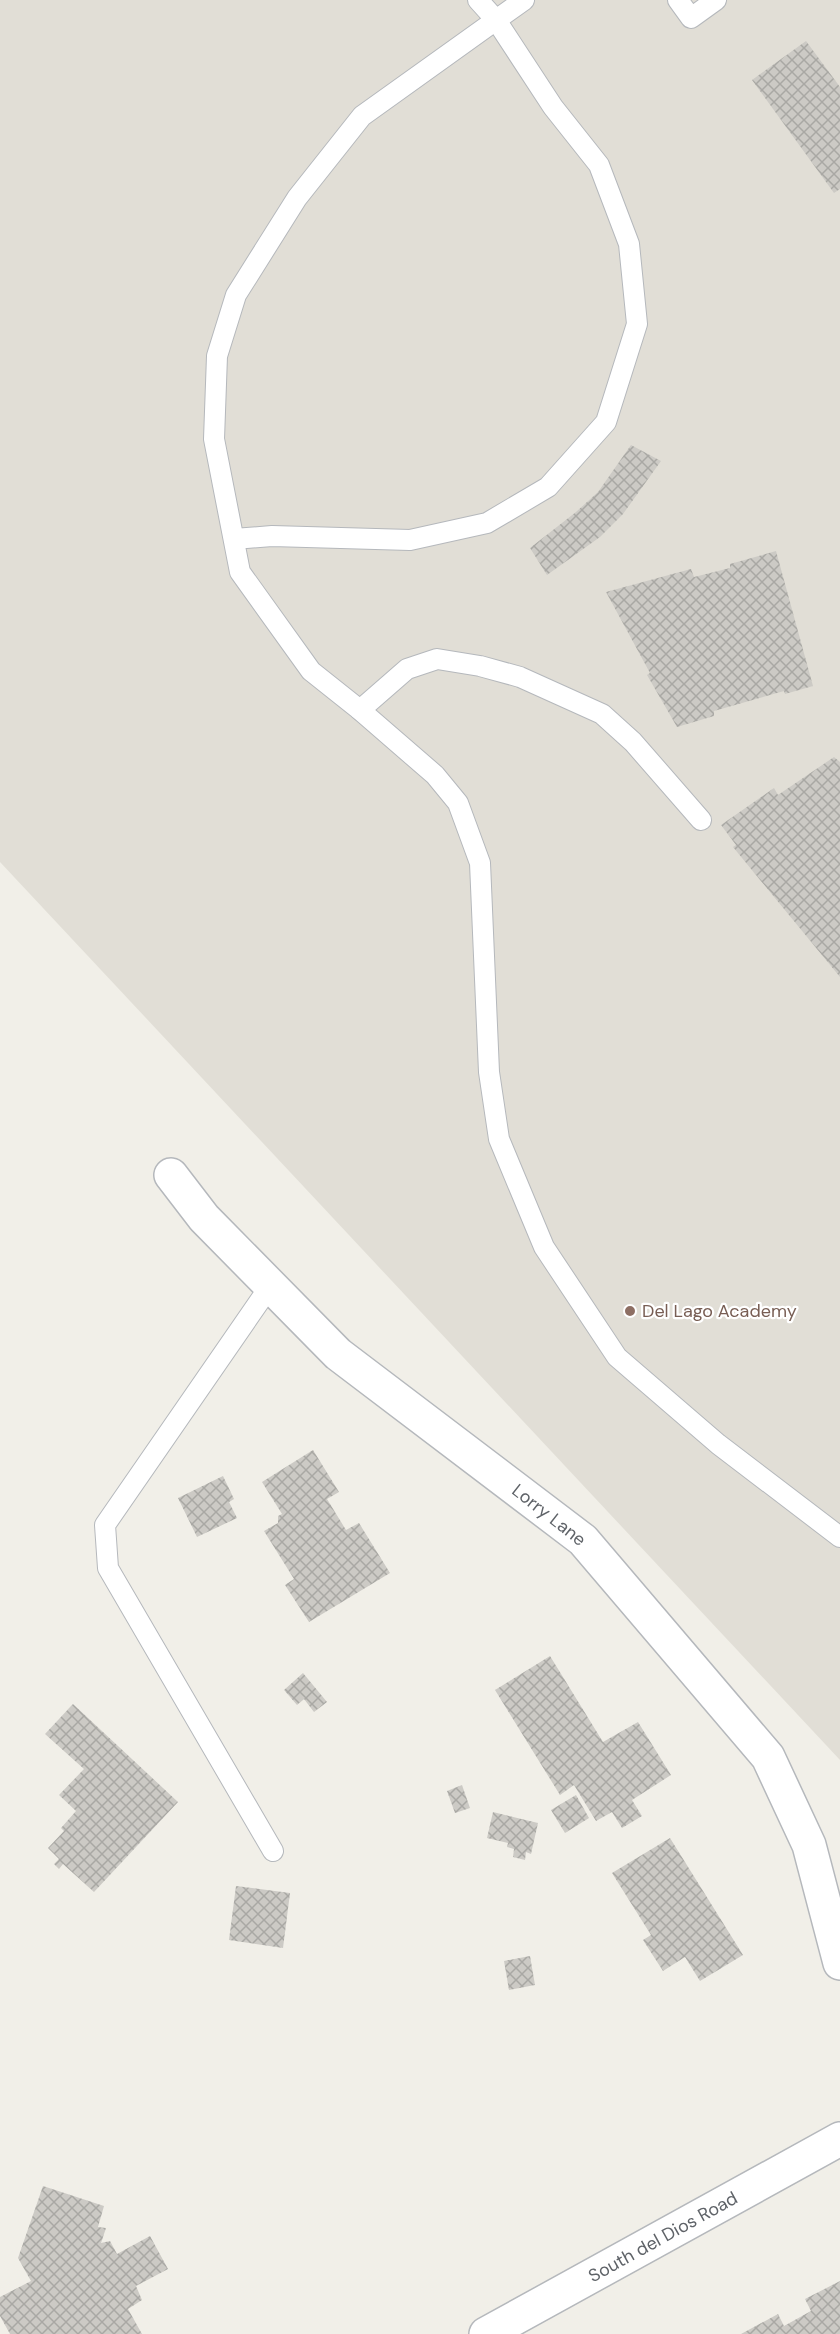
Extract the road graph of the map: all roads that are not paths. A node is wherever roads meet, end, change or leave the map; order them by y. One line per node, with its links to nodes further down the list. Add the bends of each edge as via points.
1 (478, 0): 5 (lane)
2 (524, 0): 5 (lane)
3 (678, 0): 4 (lane, via 691,18)
4 (716, 0)
5 (496, 20): 6 (lane, via 362,116 297,198 236,295 217,356 214,439); 6 (lane, via 553,107 599,165 629,244 637,324 606,422 548,487 487,523 410,540 272,536)
6 (234, 539): 7 (lane, via 240,572 311,671)
7 (360, 710): 8 (lane, via 407,669 437,659 520,677 602,714 633,742); 11 (lane, via 435,775 458,802 480,863 489,1072 500,1139 544,1246 617,1357 718,1444)
8 (701, 820)
9 (171, 1175): 10 (street, Lorry Lane, via 204,1218)
10 (270, 1286): 12 (lane, via 105,1525 108,1568); 13 (street, Lorry Lane, via 338,1354 583,1540 768,1756 810,1845)
11 (840, 1537)
12 (273, 1851)
13 (840, 1963)
14 (840, 2139): 15 (street, South del Dios Road)
15 (486, 2334)

